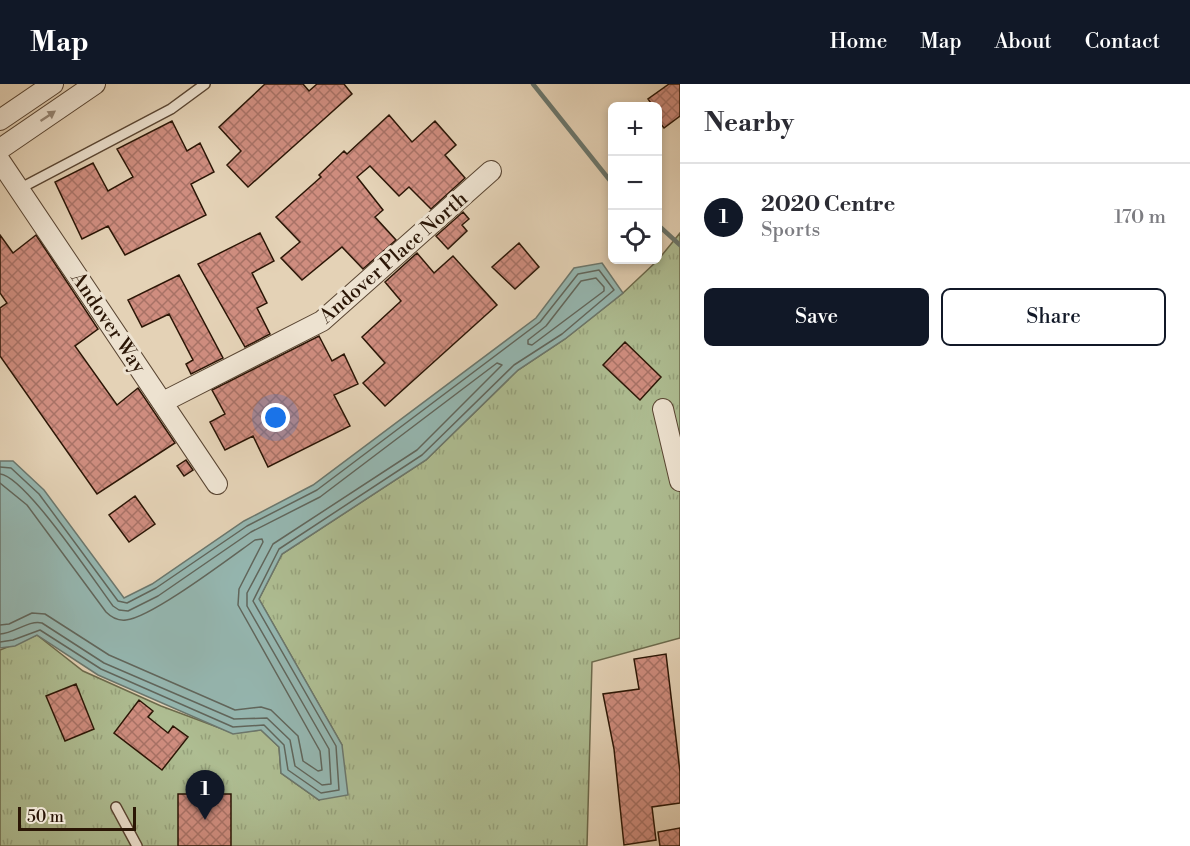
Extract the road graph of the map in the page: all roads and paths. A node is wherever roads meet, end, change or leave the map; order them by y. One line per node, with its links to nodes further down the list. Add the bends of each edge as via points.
1 (53, 84): 4 (street)
2 (95, 84): 5 (street, one-way to 2)
3 (205, 84): 8 (lane, via 171,110)
4 (0, 120)
5 (0, 149)
6 (0, 161): 8 (street, Andover Way)
7 (491, 171): 9 (street, Andover Place North, via 322,321)
8 (19, 189): 9 (street, Andover Way)
9 (163, 402): 12 (street, Andover Way)
10 (663, 409): 11 (street)
11 (680, 481)
12 (217, 484)
13 (116, 807): 14 (lane)
14 (137, 846)

